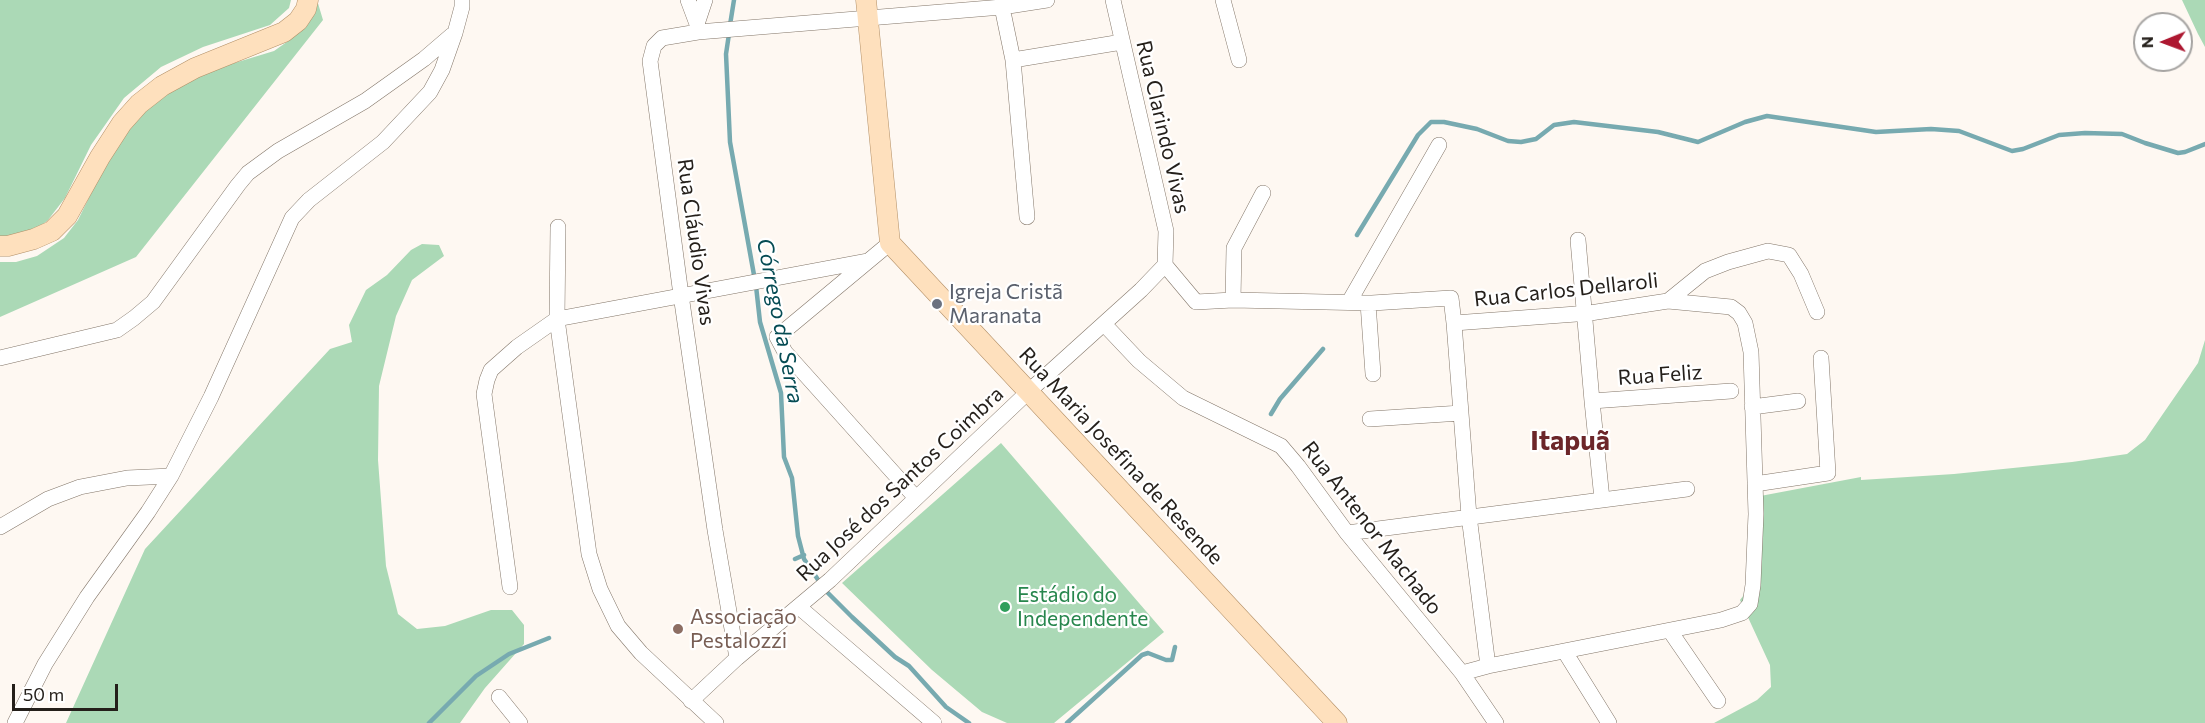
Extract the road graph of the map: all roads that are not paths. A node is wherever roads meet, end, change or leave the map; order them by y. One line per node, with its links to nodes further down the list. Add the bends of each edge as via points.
1 (308, 0): 21 (main road, via 298,21 284,32 195,68 139,104 111,140 67,216 52,231)
2 (462, 0): 11 (street)
3 (688, 0): 10 (street)
4 (705, 0): 10 (street)
5 (1047, 0): 8 (street, Rua Cláudio Vivas)
6 (1113, 0): 12 (street, Rua Clarindo Vivas)
7 (1223, 0): 14 (street)
8 (1002, 7): 9 (street, Rua Cláudio Vivas); 13 (street)
9 (867, 9): 10 (street, Rua Cláudio Vivas, via 740,29); 20 (main road)
10 (697, 28): 24 (street, Rua Cláudio Vivas, via 662,38 654,46 650,61)
11 (455, 33): 34 (street, via 365,100 248,173 153,302 134,318 117,330); 44 (street, via 430,92 382,142 292,218)
12 (1122, 42): 13 (street); 23 (street, Rua Clarindo Vivas, via 1166,231)
13 (1013, 60): 17 (street)
14 (1239, 60)
15 (1439, 145): 27 (street)
16 (1263, 193): 25 (street, via 1234,248)
17 (1027, 217)
18 (558, 227): 31 (street)
19 (1578, 240): 30 (street)
20 (890, 243): 22 (street); 38 (main road, Rua Maria Josefina de Resende)
21 (0, 246)
22 (867, 261): 24 (street); 47 (street, via 777,338 785,352)
23 (1165, 265): 25 (street, Rua Carlos Dellaroli, via 1196,302); 33 (street, Rua José dos Santos Coimbra)
24 (681, 295): 31 (street); 56 (street, Rua Cláudio Vivas)
25 (1233, 300): 27 (street, Rua Carlos Dellaroli)
26 (1668, 301): 29 (street, Rua Carlos Dellaroli, via 1705,272 1728,261 1768,251 1789,255); 30 (street, Rua Carlos Dellaroli); 41 (street, via 1731,307 1739,312 1750,352)
27 (1349, 302): 28 (street, Rua Carlos Dellaroli)
28 (1368, 303): 32 (street, Rua Carlos Dellaroli, via 1451,298); 36 (street)
29 (1817, 312)
30 (1584, 314): 32 (street, Rua Carlos Dellaroli); 39 (street)
31 (557, 319): 52 (street, via 517,347 491,370 486,380 484,394); 60 (street, via 589,554 600,589 618,626)
32 (1454, 323): 42 (street)
33 (1104, 324): 38 (street, Rua José dos Santos Coimbra); 51 (street, Rua Antenor Machado, via 1139,361 1183,398 1281,446)
34 (0, 358)
35 (1821, 358): 45 (street, via 1828,473)
36 (1373, 374)
37 (1731, 391): 39 (street, Rua Feliz)
38 (1028, 392): 47 (street, Rua José dos Santos Coimbra); 66 (main road, Rua Maria Josefina de Resende)
39 (1592, 401): 48 (street)
40 (1798, 401): 41 (street)
41 (1752, 407): 45 (street)
42 (1461, 413): 43 (street); 49 (street)
43 (1370, 419)
44 (171, 476): 50 (street, via 127,478 80,487 48,499); 62 (street, via 87,597)
45 (1755, 484): 54 (street, via 1754,585 1750,604 1742,613)
46 (1687, 489): 48 (street)
47 (915, 498): 53 (street, Rua José dos Santos Coimbra)
48 (1602, 499): 49 (street)
49 (1470, 516): 51 (street); 57 (street)
50 (0, 527)
51 (1347, 533): 58 (street, Rua Antenor Machado)
52 (510, 587)
53 (799, 607): 56 (street, Rua José dos Santos Coimbra); 65 (street)
54 (1670, 631): 55 (street); 61 (street)
55 (1565, 652): 57 (street); 68 (street)
56 (737, 658): 60 (street, Rua José dos Santos Coimbra)
57 (1488, 666): 58 (street)
58 (1462, 673): 67 (street, Rua Antenor Machado)
59 (499, 697): 63 (street)
60 (691, 701): 64 (street)
61 (1718, 701)
62 (15, 723)
63 (520, 723)
64 (716, 723)
65 (934, 723)
66 (1337, 723)
67 (1496, 723)
68 (1610, 723)

